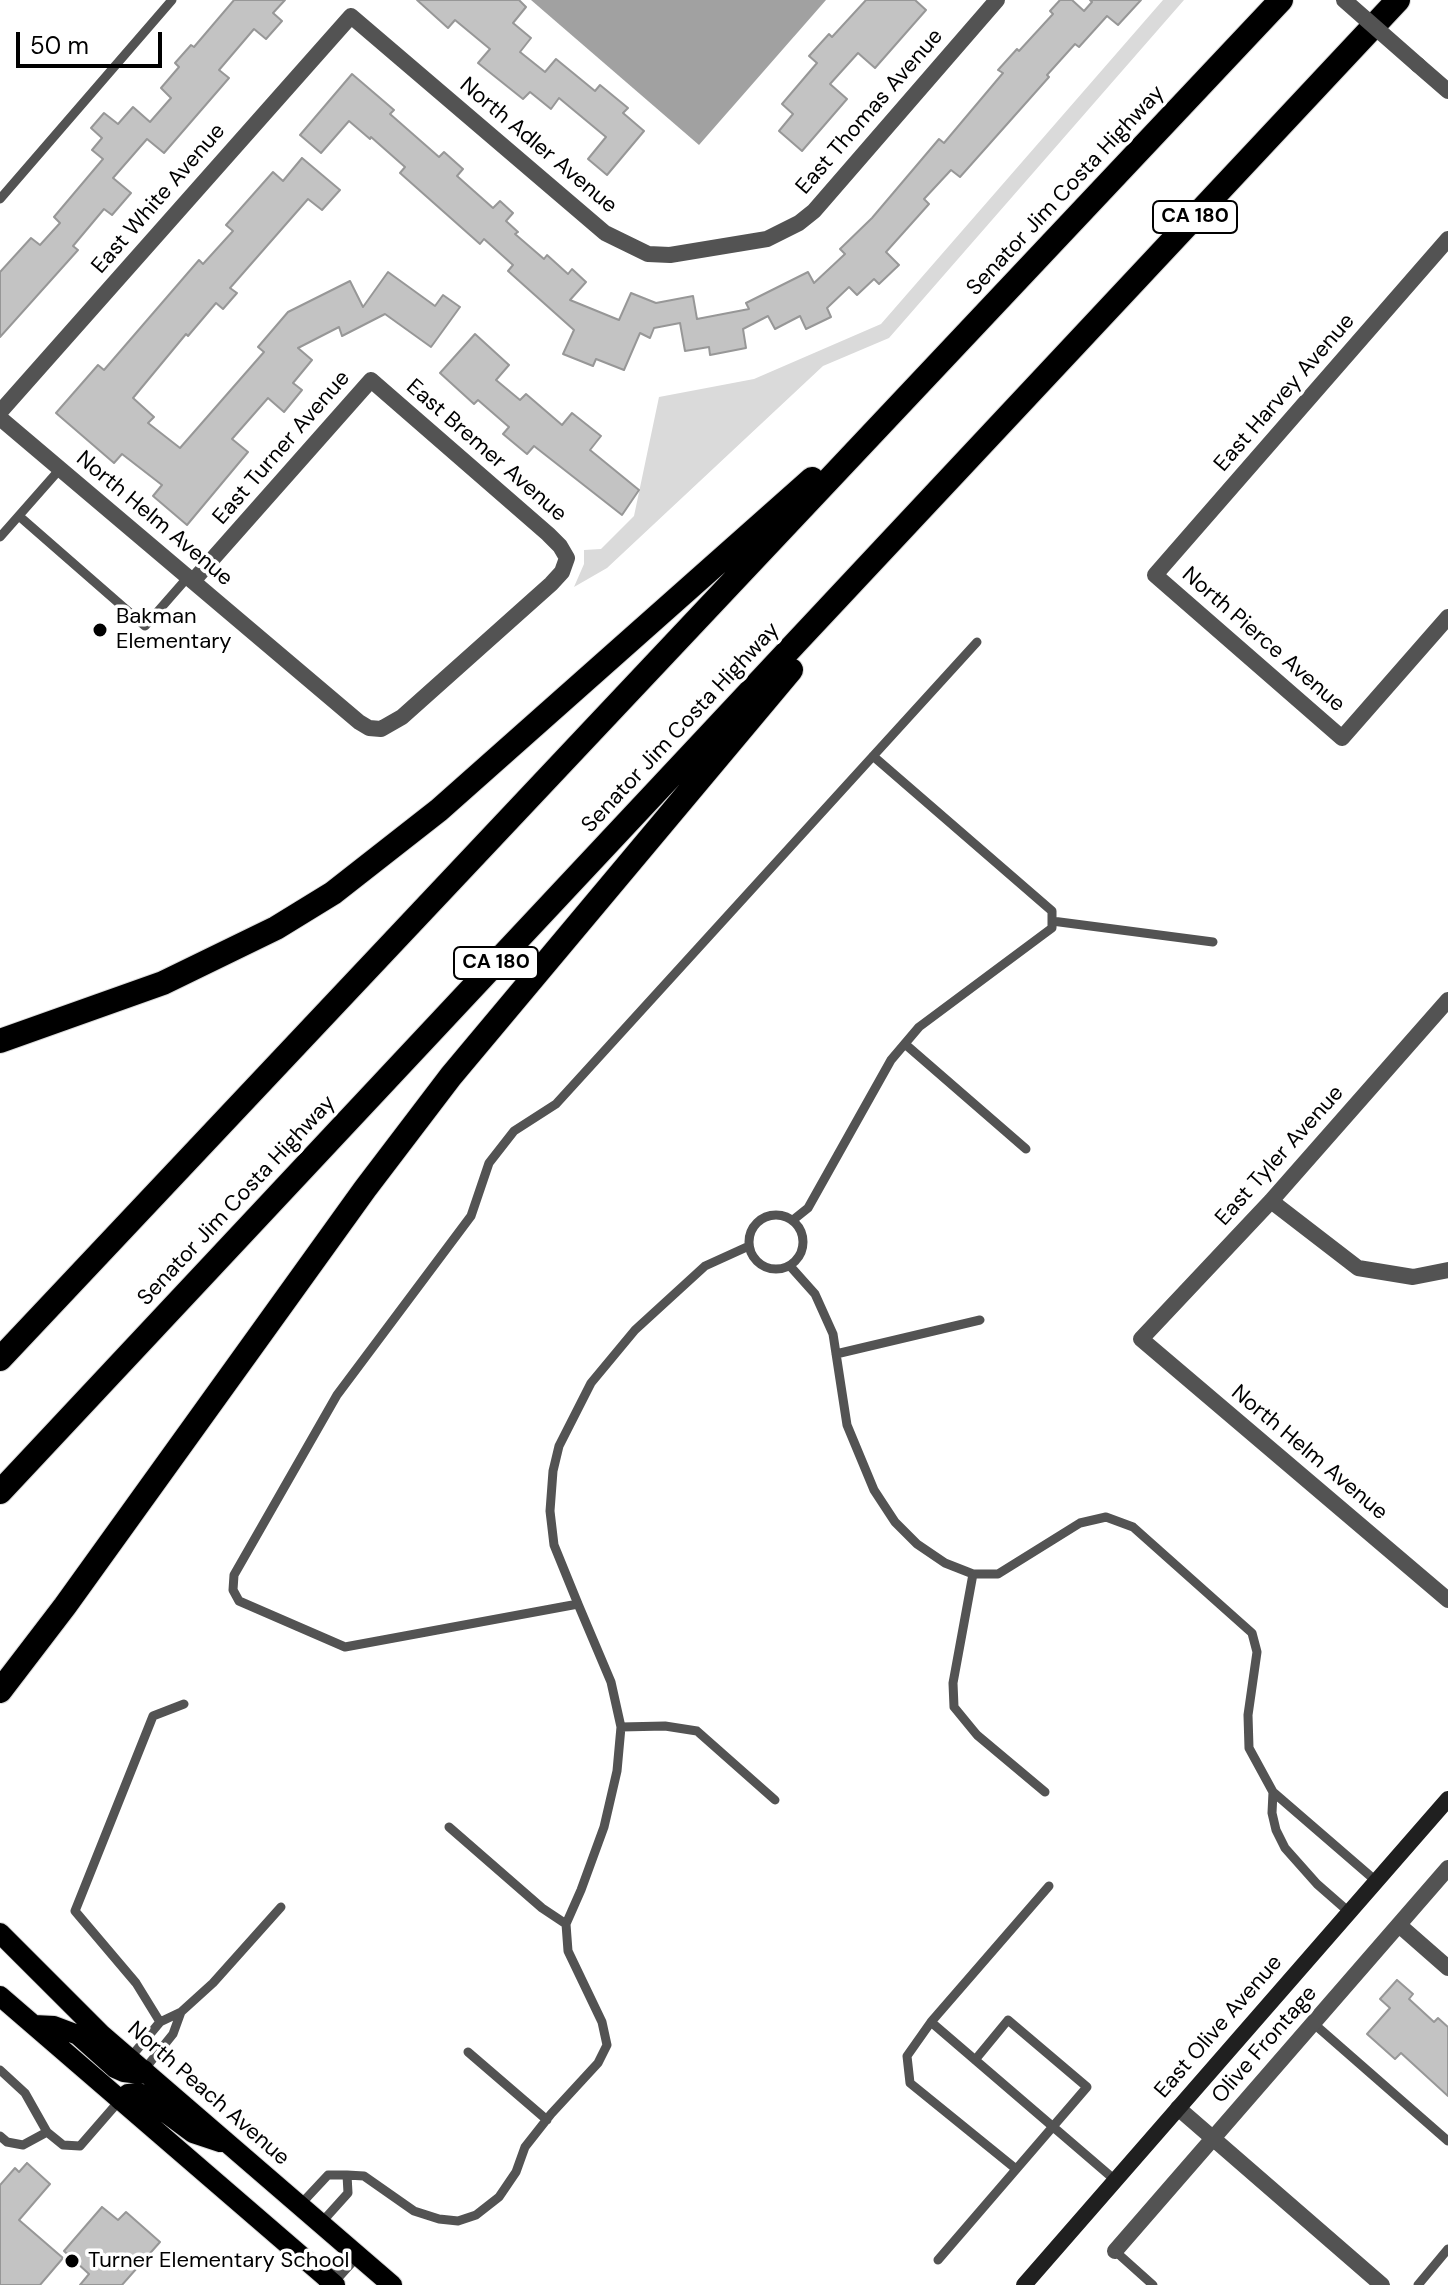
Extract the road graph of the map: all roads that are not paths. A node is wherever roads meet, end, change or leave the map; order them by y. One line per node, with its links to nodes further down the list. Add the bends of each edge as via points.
1 (172, 0): 8 (lane)
2 (997, 0): 10 (street, East Thomas Avenue, via 814,211 767,239)
3 (1281, 0): 11 (highway, Senator Jim Costa Highway)
4 (1344, 0): 7 (street, bridge)
5 (1398, 0): 14 (highway, Senator Jim Costa Highway / CA 180)
6 (351, 16): 10 (street, North Adler Avenue, via 605,233 648,254); 13 (street, East White Avenue)
7 (1448, 91)
8 (0, 199)
9 (1448, 239): 19 (street, East Harvey Avenue)
10 (719, 248)
11 (931, 374): 27 (highway, via 439,810 333,893 276,928 163,983); 38 (highway, Senator Jim Costa Highway)
12 (371, 380): 18 (street, East Bremer Avenue, via 548,534); 20 (street, East Turner Avenue)
13 (0, 415): 15 (street, North Helm Avenue)
14 (992, 433): 39 (highway, Senator Jim Costa Highway / CA 180); 43 (highway, via 451,1076)
15 (60, 469): 16 (lane); 20 (street, North Helm Avenue)
16 (19, 516): 17 (lane); 20 (lane, via 145,626)
17 (0, 537)
18 (567, 558): 20 (street, North Helm Avenue, via 551,584 402,717 381,729 359,722)
19 (1155, 575): 21 (street, North Pierce Avenue, via 1342,738)
20 (191, 579)
21 (1448, 617)
22 (977, 642): 23 (lane)
23 (873, 756): 24 (lane, via 1052,911); 42 (lane, via 556,1104 514,1131 489,1163 471,1216 337,1395 234,1575 233,1590 239,1601 345,1647)
24 (1052, 921): 25 (lane); 28 (lane, via 1052,928 1037,942 919,1027)
25 (1213, 942)
26 (1448, 1000): 30 (street, East Tyler Avenue)
27 (0, 1041)
28 (905, 1044): 29 (lane); 31 (lane, via 808,1208)
29 (1026, 1149)
30 (1271, 1201): 34 (street, via 1358,1268 1413,1277); 36 (street, East Tyler Avenue)
31 (793, 1220): 32 (lane, via 776,1215 759,1221); 33 (lane, via 804,1244)
32 (749, 1246): 33 (lane, via 764,1267); 42 (lane, via 705,1266 635,1330 591,1383 559,1446 550,1511 554,1545)
33 (790, 1266): 37 (lane, via 815,1294)
34 (1448, 1270)
35 (980, 1320): 37 (lane)
36 (1141, 1339): 41 (street, North Helm Avenue)
37 (836, 1354): 40 (lane, via 847,1425 874,1490 917,1544)
38 (0, 1359)
39 (0, 1492)
40 (973, 1574): 46 (lane, via 953,1683 954,1707 977,1735); 47 (lane, via 998,1574 1080,1523 1106,1517 1133,1527 1252,1633 1257,1652 1249,1748)
41 (1448, 1600)
42 (578, 1604): 45 (lane, via 611,1682)
43 (0, 1691)
44 (184, 1704): 62 (lane, via 153,1716 75,1911 136,1983)
45 (621, 1727): 49 (lane, via 697,1731); 56 (lane, via 604,1827)
46 (1045, 1792)
47 (1273, 1792): 52 (lane); 55 (lane, via 1272,1813 1285,1848)
48 (1448, 1799): 52 (main road, East Olive Avenue)
49 (775, 1800)
50 (449, 1827): 56 (lane)
51 (1448, 1868): 57 (street, Olive Frontage)
52 (1376, 1881): 55 (main road, East Olive Avenue)
53 (1049, 1886): 63 (lane)
54 (281, 1907): 61 (lane)
55 (1349, 1912): 71 (main road, East Olive Avenue)
56 (566, 1924): 72 (lane, via 568,1951 602,2022 607,2045 598,2063)
57 (1399, 1925): 59 (street); 64 (street, Olive Frontage)
58 (0, 1933): 68 (main road, North Peach Avenue)
59 (1448, 1968)
60 (0, 1996): 65 (main road)
61 (181, 2012): 62 (lane); 68 (lane, via 173,2034)
62 (160, 2022): 68 (lane)
63 (931, 2022): 67 (lane); 79 (lane, via 907,2056 910,2083)
64 (1313, 2023): 76 (street, Olive Frontage); 77 (lane)
65 (34, 2025): 68 (main road, via 78,2035 124,2072 140,2074); 70 (main road)
66 (468, 2052): 72 (lane)
67 (975, 2060): 73 (lane); 73 (lane, via 1008,2020 1087,2087)
68 (137, 2064): 78 (main road, North Peach Avenue)
69 (0, 2070): 74 (lane, via 25,2093)
70 (120, 2100): 74 (lane, via 80,2146 63,2145); 78 (main road, via 139,2093 193,2133); 88 (main road)
71 (1178, 2108): 76 (street); 81 (main road, East Olive Avenue)
72 (547, 2120): 80 (lane, via 525,2147 499,2197 458,2221 414,2211 364,2176)
73 (1052, 2126): 79 (lane); 81 (lane)
74 (47, 2132): 75 (lane, via 23,2145)
75 (0, 2136)
76 (1213, 2138): 85 (street, Olive Frontage); 92 (street)
77 (1448, 2141)
78 (228, 2143): 82 (main road, North Peach Avenue)
79 (1016, 2169): 87 (lane)
80 (347, 2175): 82 (lane, via 328,2175); 83 (lane, via 348,2193)
81 (1115, 2180): 90 (main road, East Olive Avenue)
82 (300, 2205): 83 (main road, North Peach Avenue)
83 (321, 2223): 86 (main road, North Peach Avenue)
84 (1448, 2249): 93 (lane)
85 (1115, 2251): 91 (lane)
86 (356, 2253): 88 (street); 89 (main road, North Peach Avenue)
87 (938, 2260)
88 (331, 2284)
89 (392, 2285)
90 (1024, 2285)
91 (1153, 2285)
92 (1382, 2285)
93 (1418, 2285)

